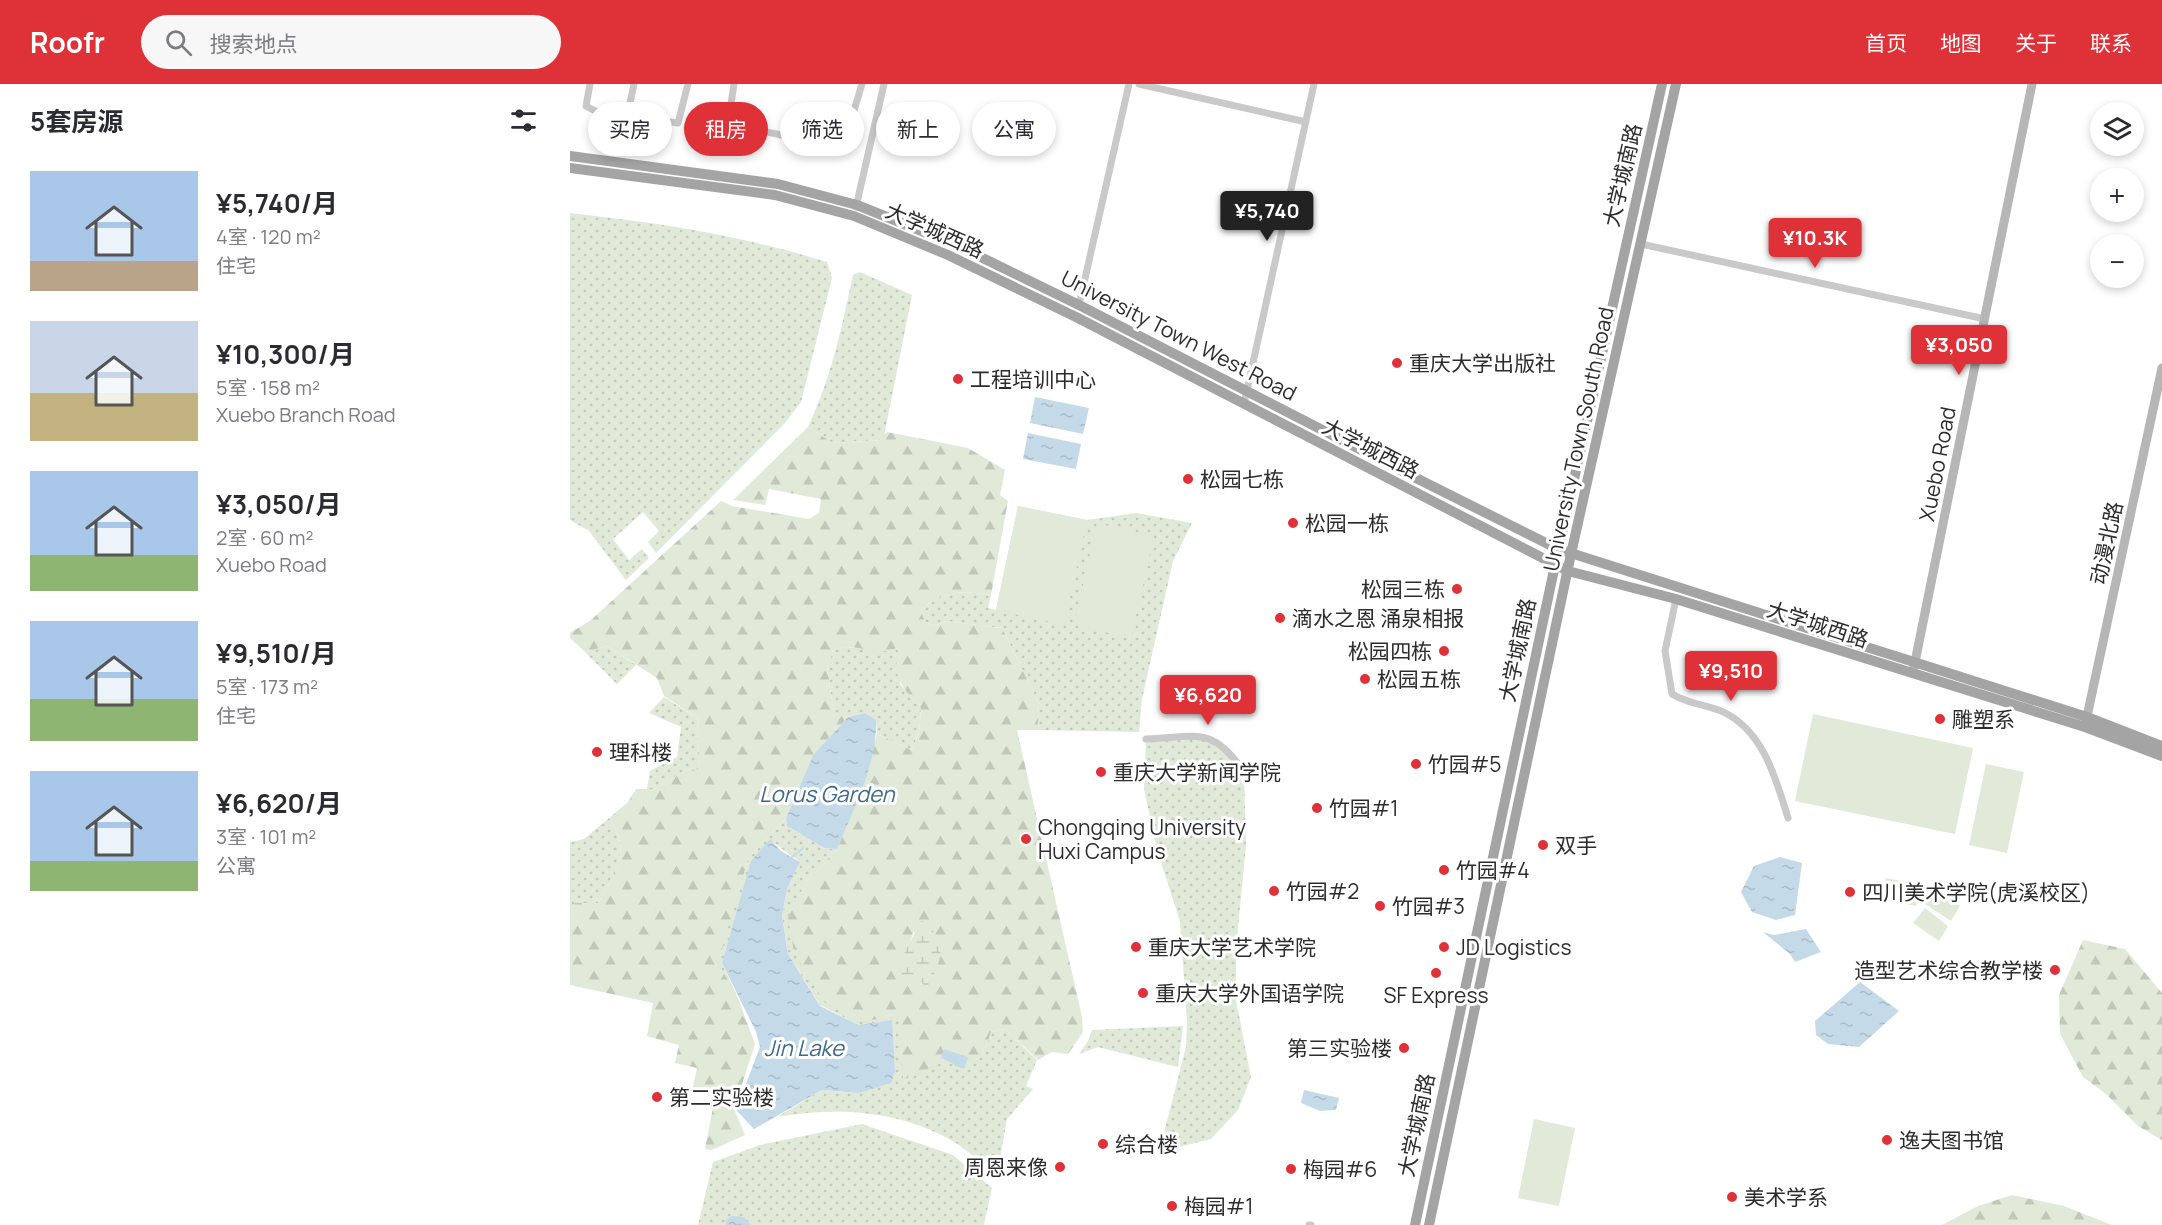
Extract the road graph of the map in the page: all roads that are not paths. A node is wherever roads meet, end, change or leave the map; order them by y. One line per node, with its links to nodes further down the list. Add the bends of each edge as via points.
1 (590, 84): 14 (street)
2 (634, 84): 13 (street)
3 (688, 84): 15 (street, via 678,123)
4 (734, 84): 5 (street, via 728,124 810,141 833,141 849,128)
5 (862, 84)
6 (884, 84): 19 (street)
7 (1129, 84): 21 (street)
8 (1139, 84): 16 (street)
9 (1314, 84): 16 (street)
10 (1662, 84): 26 (main road, 大学城南路)
11 (1676, 84): 20 (main road, University Town South Road)
12 (2032, 84): 22 (street, Xuebo Road)
13 (630, 102)
14 (588, 107)
15 (672, 122)
16 (1306, 122): 24 (street)
17 (570, 156): 19 (main road, University Town West Road, via 778,184)
18 (570, 168): 19 (main road, 大学城西路, via 775,195)
19 (856, 210): 21 (main road, University Town West Road, via 954,244); 25 (main road, 大学城西路)
20 (1641, 244): 22 (street); 27 (main road, University Town South Road)
21 (1079, 304): 24 (main road, University Town West Road)
22 (1984, 319): 31 (street, Xuebo Road)
23 (2162, 368): 32 (street, 动漫北路)
24 (1247, 392): 25 (street); 26 (main road, University Town West Road)
25 (1244, 404): 28 (main road, 大学城西路)
26 (1558, 549): 27 (main road, University Town West Road); 28 (main road, 大学城南路)
27 (1571, 554): 29 (main road, University Town South Road); 31 (main road, University Town West Road)
28 (1555, 565): 29 (main road, 大学城西路); 38 (main road, 大学城南路)
29 (1568, 571): 30 (main road, 大学城西路); 39 (main road, University Town South Road)
30 (1676, 599): 31 (main road, 大学城西路); 37 (street, via 1665,651 1672,694 1741,723 1771,763)
31 (1914, 669): 32 (main road, University Town West Road)
32 (2086, 722): 34 (main road, University Town West Road); 35 (main road)
33 (1146, 740): 36 (street, via 1213,738 1230,751)
34 (2162, 746)
35 (2162, 756)
36 (1244, 771)
37 (1788, 818)
38 (1415, 1225)
39 (1429, 1225)

